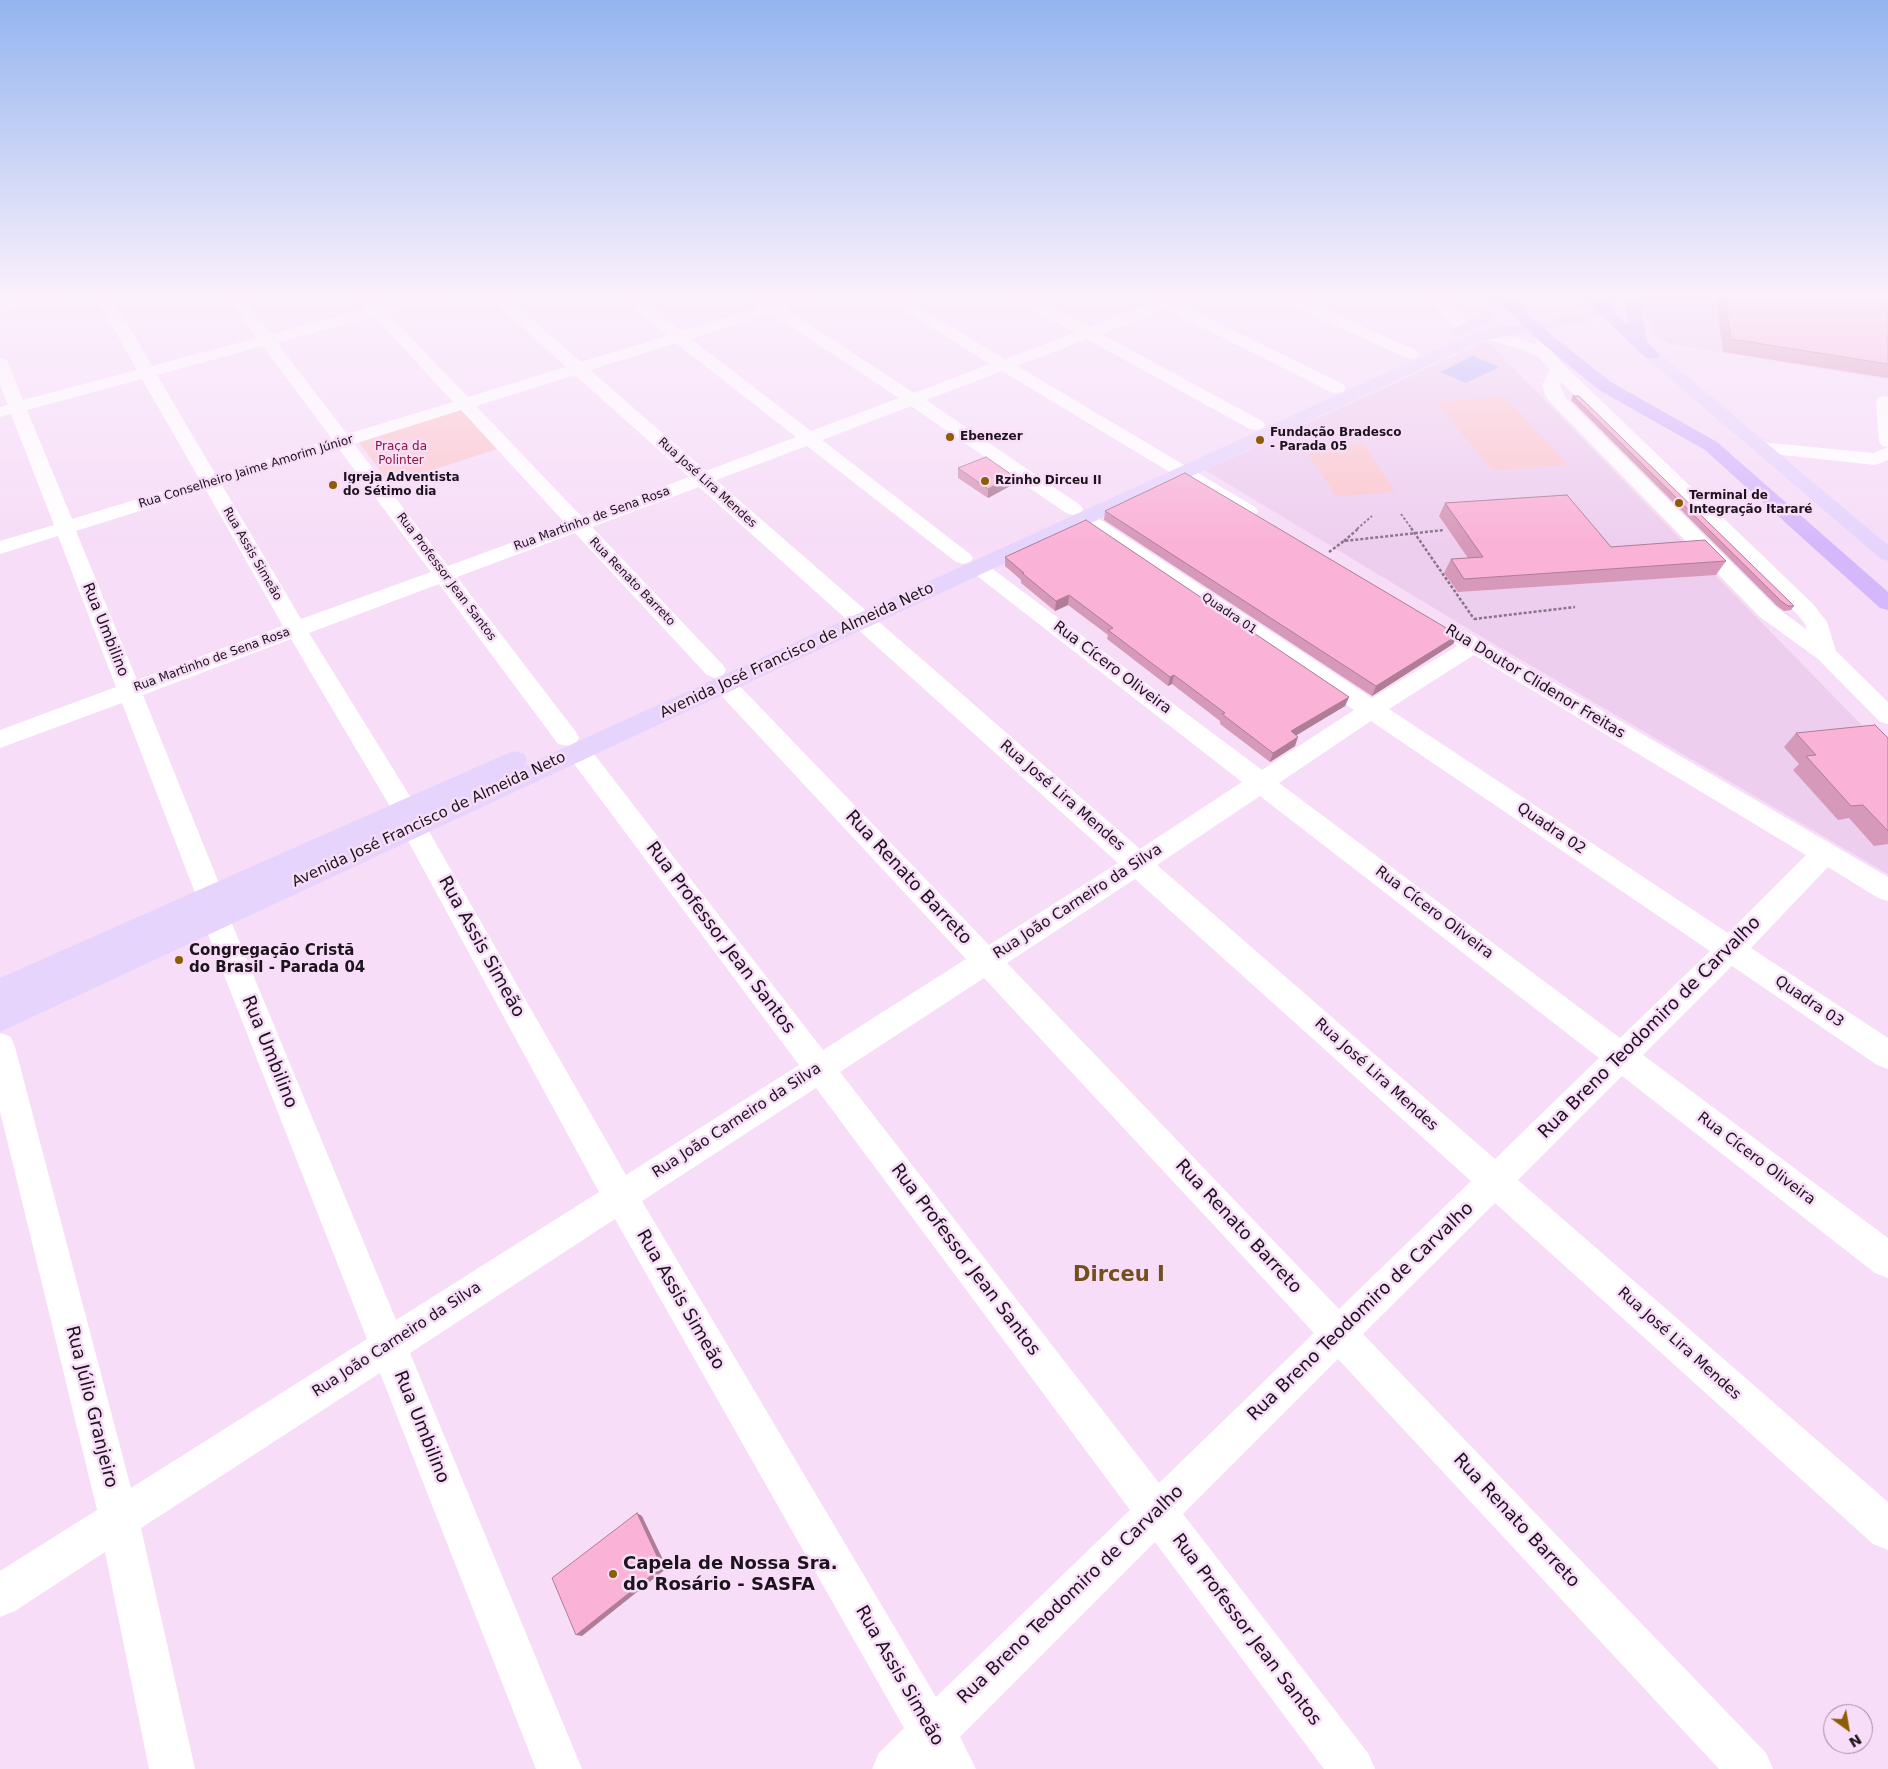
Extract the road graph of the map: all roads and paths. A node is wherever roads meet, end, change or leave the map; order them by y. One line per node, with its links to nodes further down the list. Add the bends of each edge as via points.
1 (3, 380): 24 (street, Rua Umbilino)
2 (120, 380): 24 (street)
3 (151, 380): 33 (street, Rua Assis Simeão)
4 (296, 380): 27 (street, Rua Professor Jean Santos)
5 (440, 380): 23 (street, Rua Renato Barreto)
6 (545, 380): 23 (street, Rua Conselheiro Jaime Amorim Júnior)
7 (590, 380): 32 (street, Rua José Lira Mendes)
8 (732, 380): 26 (street, Rua Cícero Oliveira)
9 (883, 380): 21 (street, Quadra 01)
10 (963, 380): 21 (street, Rua Martinho de Sena Rosa)
11 (1027, 380): 31 (street)
12 (1172, 380): 25 (street)
13 (1321, 380): 20 (street)
14 (1355, 380): 20 (main road, Avenida José Francisco de Almeida Neto)
15 (1381, 380): 31 (main road, Avenida José Francisco de Almeida Neto)
16 (1554, 380): 54 (street, via 1551,385 1559,401 1768,612)
17 (1569, 380): 54 (street, via 1806,609 1816,622)
18 (1595, 380): 48 (highway, via 1712,446)
19 (1681, 380): 29 (main road)
20 (1337, 388): 25 (main road, Avenida José Francisco de Almeida Neto)
21 (912, 399): 26 (street, Rua Martinho de Sena Rosa); 34 (street, Quadra 01)
22 (1885, 401): 28 (street)
23 (464, 405): 27 (street, Rua Conselheiro Jaime Amorim Júnior); 38 (street, Rua Renato Barreto)
24 (9, 410): 39 (street, Rua Umbilino)
25 (1256, 425): 31 (main road, Avenida José Francisco de Almeida Neto)
26 (808, 438): 32 (street, Rua Martinho de Sena Rosa); 46 (street, Rua Cícero Oliveira)
27 (343, 442): 33 (street, Rua Conselheiro Jaime Amorim Júnior); 47 (street, Rua Professor Jean Santos)
28 (1888, 442)
29 (1761, 448): 30 (street, via 1875,459); 45 (main road)
30 (1888, 453)
31 (1177, 468): 34 (main road, Avenida José Francisco de Almeida Neto); 37 (street)
32 (702, 479): 38 (street, Rua Martinho de Sena Rosa); 50 (street, Rua José Lira Mendes)
33 (211, 483): 39 (street, Rua Conselheiro Jaime Amorim Júnior); 53 (street, Rua Assis Simeão)
34 (1079, 514): 46 (main road, Avenida José Francisco de Almeida Neto); 57 (street, Quadra 01)
35 (1401, 514): 41 (path)
36 (1372, 516): 42 (path)
37 (1266, 521)
38 (577, 525): 47 (street, Rua Martinho de Sena Rosa); 55 (street, Rua Renato Barreto)
39 (65, 528): 43 (street, Rua Conselheiro Jaime Amorim Júnior); 56 (street, Rua Umbilino)
40 (1444, 530): 41 (path)
41 (1414, 533): 42 (path); 52 (path)
42 (1344, 542): 44 (path)
43 (0, 548)
44 (1329, 552)
45 (1888, 555)
46 (971, 563): 50 (main road, Avenida José Francisco de Almeida Neto); 61 (street, Rua Cícero Oliveira)
47 (443, 574): 53 (street, Rua Martinho de Sena Rosa); 60 (street, Rua Professor Jean Santos)
48 (1888, 603)
49 (1575, 606): 52 (path)
50 (856, 615): 55 (main road, Avenida José Francisco de Almeida Neto); 64 (street, Rua José Lira Mendes)
51 (1440, 625): 52 (street, Rua Doutor Clidenor Freitas)
52 (1471, 628): 57 (street, Rua João Carneiro da Silva); 63 (street, Rua Doutor Clidenor Freitas)
53 (296, 629): 56 (street, Rua Martinho de Sena Rosa); 62 (street, Rua Assis Simeão)
54 (1826, 654): 58 (street)
55 (720, 678): 60 (main road, Avenida José Francisco de Almeida Neto); 68 (street, Rua Renato Barreto)
56 (129, 691): 59 (street, Rua Martinho de Sena Rosa); 66 (street, Rua Umbilino)
57 (1372, 709): 61 (street, Rua João Carneiro da Silva); 67 (street, Quadra 02)
58 (1888, 716)
59 (0, 739)
60 (572, 745): 62 (main road, Avenida José Francisco de Almeida Neto); 74 (street, Rua Professor Jean Santos)
61 (1262, 782): 64 (street, Rua João Carneiro da Silva); 73 (street, Rua Cícero Oliveira)
62 (409, 818): 66 (main road, Avenida José Francisco de Almeida Neto); 76 (street, Rua Assis Simeão)
63 (1825, 854): 65 (street, Rua Doutor Clidenor Freitas); 67 (street, Rua Breno Teodomiro de Carvalho)
64 (1138, 864): 68 (street, Rua João Carneiro da Silva); 75 (street, Rua José Lira Mendes)
65 (1888, 890)
66 (213, 908): 69 (main road, Avenida José Francisco de Almeida Neto); 70 (main road, Avenida José Francisco de Almeida Neto); 79 (street, Rua Umbilino)
67 (1730, 950): 72 (street, Quadra 03); 73 (street, Rua Breno Teodomiro de Carvalho)
68 (986, 961): 74 (street, Rua João Carneiro da Silva); 78 (street, Rua Renato Barreto)
69 (0, 992)
70 (0, 1019)
71 (0, 1047): 81 (street, Rua Júlio Granjeiro)
72 (1888, 1055)
73 (1621, 1057): 75 (street, Rua Breno Teodomiro de Carvalho); 77 (street, Rua Cícero Oliveira)
74 (819, 1068): 76 (street, Rua João Carneiro da Silva); 80 (street, Rua Professor Jean Santos)
75 (1495, 1181): 78 (street, Rua Breno Teodomiro de Carvalho); 82 (street, Rua José Lira Mendes)
76 (620, 1196): 79 (street, Rua João Carneiro da Silva); 84 (street, Rua Assis Simeão)
77 (1888, 1260)
78 (1339, 1334): 80 (street, Rua Breno Teodomiro de Carvalho); 90 (street, Rua Renato Barreto)
79 (388, 1346): 81 (street, Rua João Carneiro da Silva); 86 (street, Rua Umbilino)
80 (1156, 1512): 84 (street, Rua Breno Teodomiro de Carvalho); 89 (street, Rua Professor Jean Santos)
81 (119, 1519): 83 (street, Rua João Carneiro da Silva); 85 (street, Rua Júlio Granjeiro)
82 (1888, 1529)
83 (0, 1596)
84 (932, 1733): 87 (street, Rua Breno Teodomiro de Carvalho); 88 (street, Rua Assis Simeão)
85 (172, 1769)
86 (559, 1769)
87 (895, 1769)
88 (953, 1769)
89 (1352, 1769)
90 (1750, 1769)

